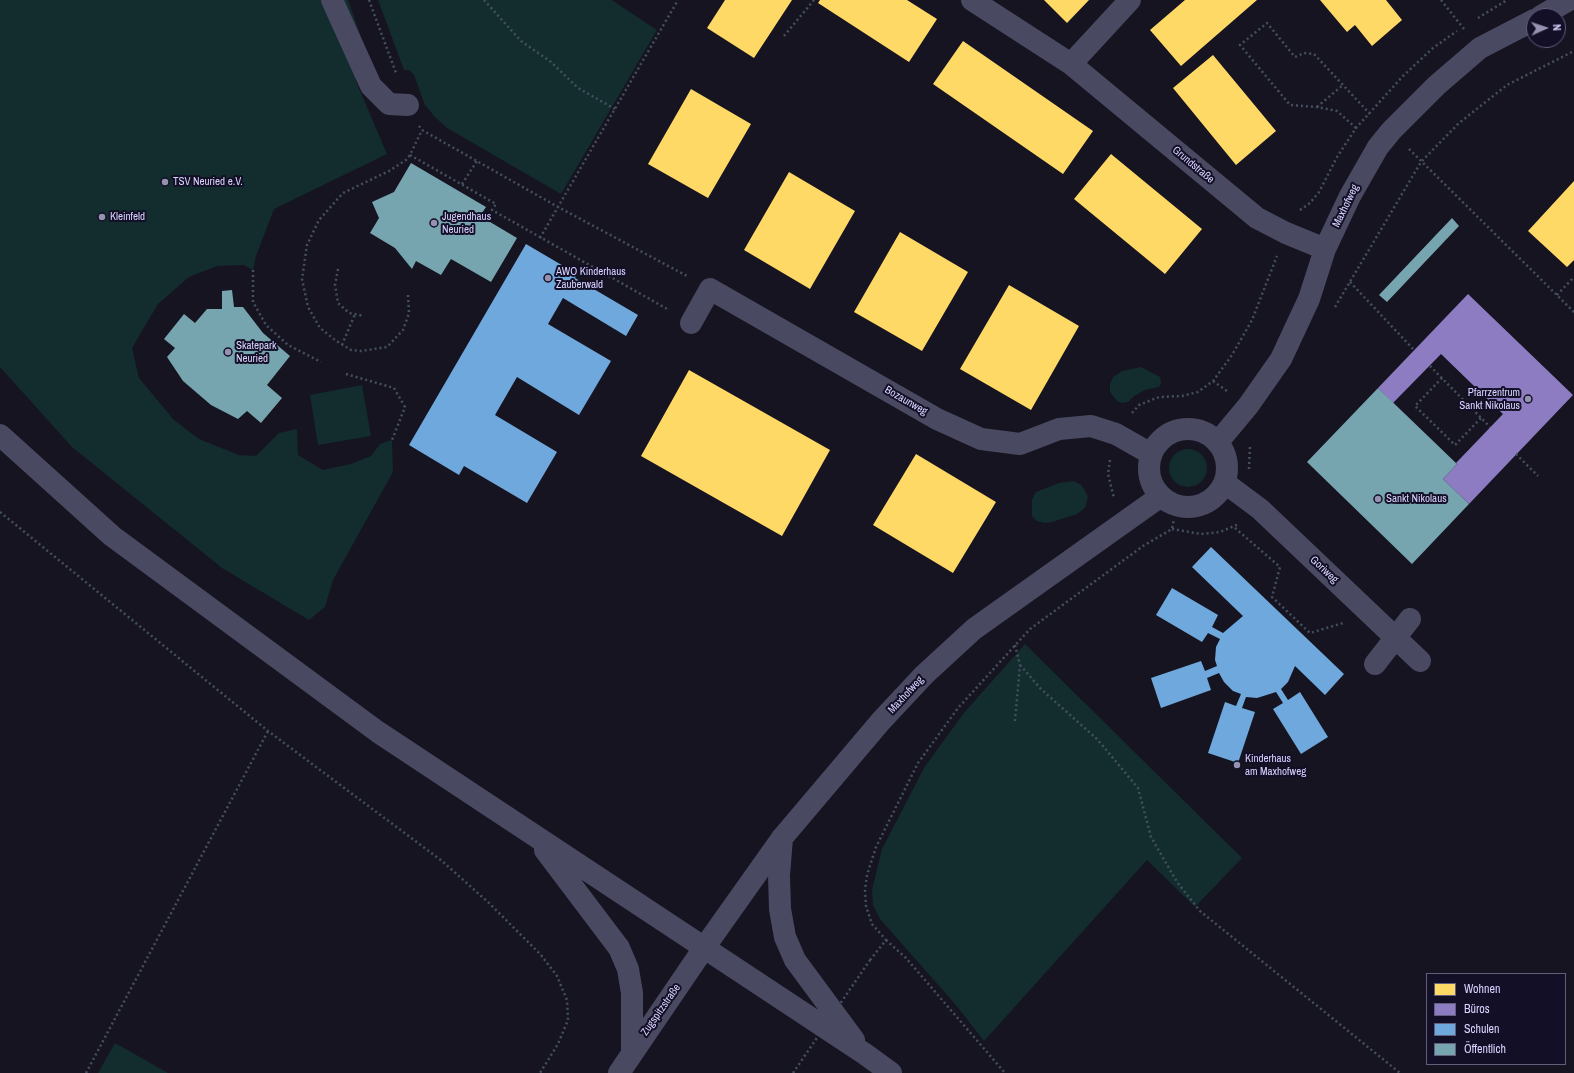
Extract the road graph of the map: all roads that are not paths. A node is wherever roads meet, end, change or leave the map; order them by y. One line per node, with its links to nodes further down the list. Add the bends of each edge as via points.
1 (332, 0): 8 (street, via 371,86 389,104)
2 (972, 0): 7 (street, Grundstraße)
3 (1130, 0): 7 (street)
4 (1569, 0): 5 (street)
5 (1555, 8)
6 (1526, 24): 9 (street, Maxhofweg, via 1480,48 1436,85 1391,131 1378,147 1350,196)
7 (1071, 64): 9 (street, Grundstraße, via 1257,218)
8 (408, 105)
9 (1325, 249): 12 (street, Maxhofweg, via 1308,299 1280,359 1248,406)
10 (692, 323): 13 (street, Bozaunweg, via 710,289 937,419 981,439 1020,444 1059,429 1092,426 1116,434)
11 (0, 435): 20 (street, via 112,536 378,732)
12 (1218, 442): 13 (street, via 1208,434 1195,429 1181,429 1158,442); 14 (street, via 1228,464)
13 (1151, 454): 15 (street, via 1150,477 1154,488)
14 (1225, 483): 15 (street, via 1214,498 1202,505 1189,508); 17 (street, Goriweg, via 1260,509)
15 (1168, 501): 21 (street, Maxhofweg, via 1125,523 974,629 881,721)
16 (1410, 619): 17 (street)
17 (1395, 638): 18 (street, Goriweg); 19 (street)
18 (1420, 660)
19 (1375, 664)
20 (534, 836): 22 (street); 23 (street, via 619,948 628,969 632,993)
21 (782, 838): 22 (street, Maxhofweg); 24 (street, via 779,875 784,937 802,972)
22 (704, 948): 23 (street, Zugspitzstraße); 24 (street)
23 (632, 1053): 25 (street, Zugspitzstraße)
24 (865, 1054): 26 (street)
25 (619, 1073)
26 (891, 1073)

